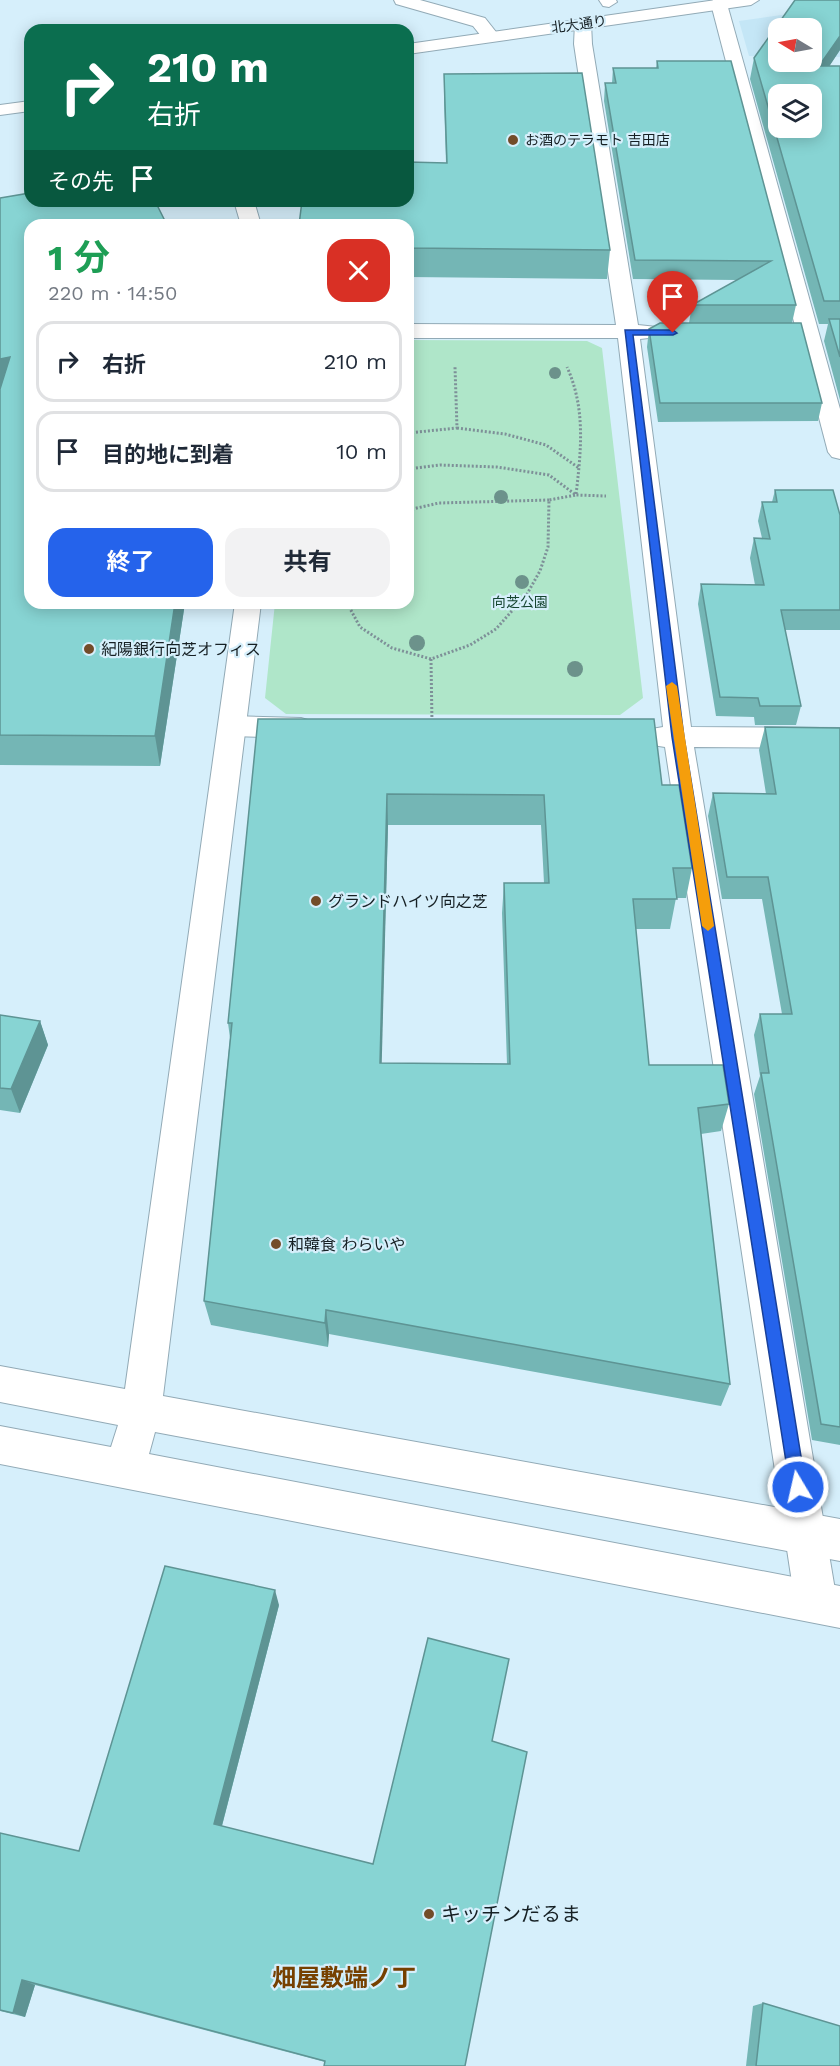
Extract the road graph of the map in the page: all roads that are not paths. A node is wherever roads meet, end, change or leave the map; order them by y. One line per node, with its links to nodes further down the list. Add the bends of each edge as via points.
1 (402, 0): 7 (street)
2 (751, 0): 4 (street, 北大通り)
3 (614, 1): 5 (street, 北大通り)
4 (719, 4): 5 (street, 北大通り); 17 (street)
5 (578, 16): 9 (street, 北大通り); 14 (street)
6 (502, 19): 7 (street)
7 (479, 22): 8 (street); 9 (street)
8 (414, 31)
9 (491, 37): 10 (street, 北大通り)
10 (414, 48)
11 (24, 107): 12 (street)
12 (0, 110)
13 (414, 331): 14 (street)
14 (628, 332): 15 (street); 23 (street)
15 (673, 333)
16 (785, 333): 17 (street)
17 (819, 333): 18 (street)
18 (840, 452)
19 (247, 609): 20 (street)
20 (232, 726): 21 (street); 26 (street)
21 (326, 728)
22 (631, 736): 23 (street)
23 (678, 737): 24 (street); 29 (street)
24 (840, 738)
25 (0, 1384): 26 (street)
26 (142, 1410): 28 (street); 29 (street)
27 (0, 1445): 28 (street)
28 (125, 1468): 30 (street)
29 (823, 1537): 30 (street)
30 (828, 1605)

